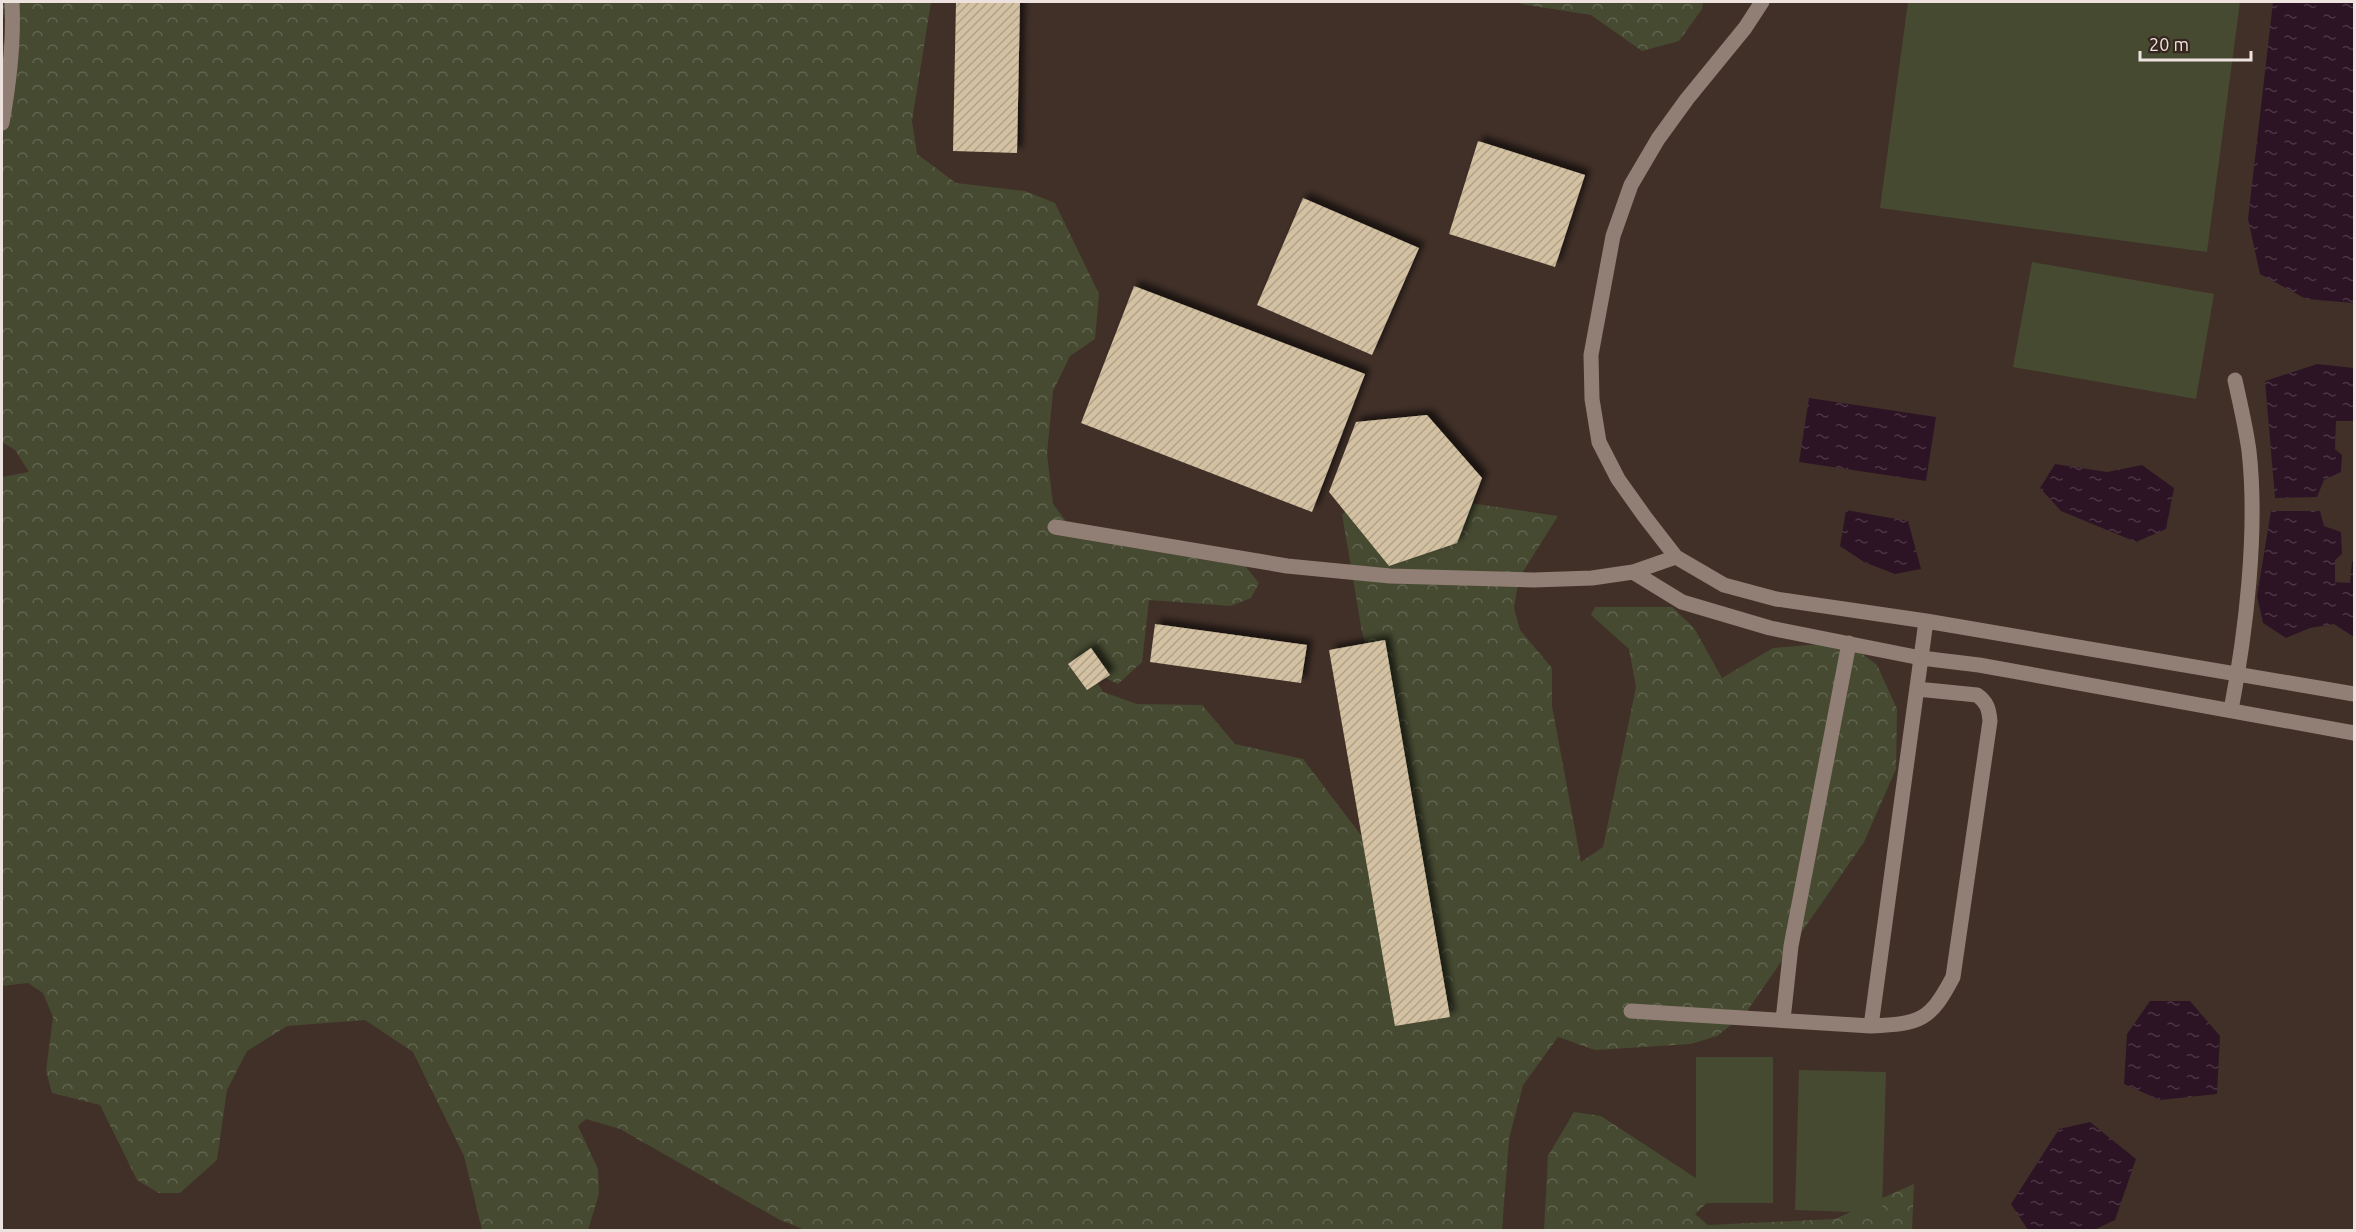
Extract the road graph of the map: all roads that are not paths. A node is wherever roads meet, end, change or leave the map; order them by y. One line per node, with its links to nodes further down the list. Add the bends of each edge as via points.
1 (12, 2): 3 (street)
2 (1762, 2): 6 (street, via 1658,138 1631,185 1613,236 1591,355 1592,399 1599,442 1625,488)
3 (2, 123)
4 (2235, 380): 11 (street, via 2249,452 2251,529)
5 (1054, 527): 7 (street, via 1287,566 1390,576 1534,580)
6 (1677, 557): 7 (street); 8 (street, via 1724,585 1776,599)
7 (1633, 572): 9 (street, via 1682,603 1770,628)
8 (1926, 621): 10 (street); 11 (street)
9 (1849, 643): 10 (street); 17 (street, via 1791,946)
10 (1921, 658): 12 (street); 14 (street)
11 (2238, 674): 13 (street); 14 (street)
12 (1917, 689): 18 (street); 18 (street, via 1977,695 1989,708 1990,721 1953,977 1939,1003 1926,1015 1908,1025)
13 (2355, 694)
14 (2231, 710): 15 (street)
15 (2355, 733)
16 (1631, 1011): 17 (street)
17 (1783, 1020): 18 (street)
18 (1871, 1026)

